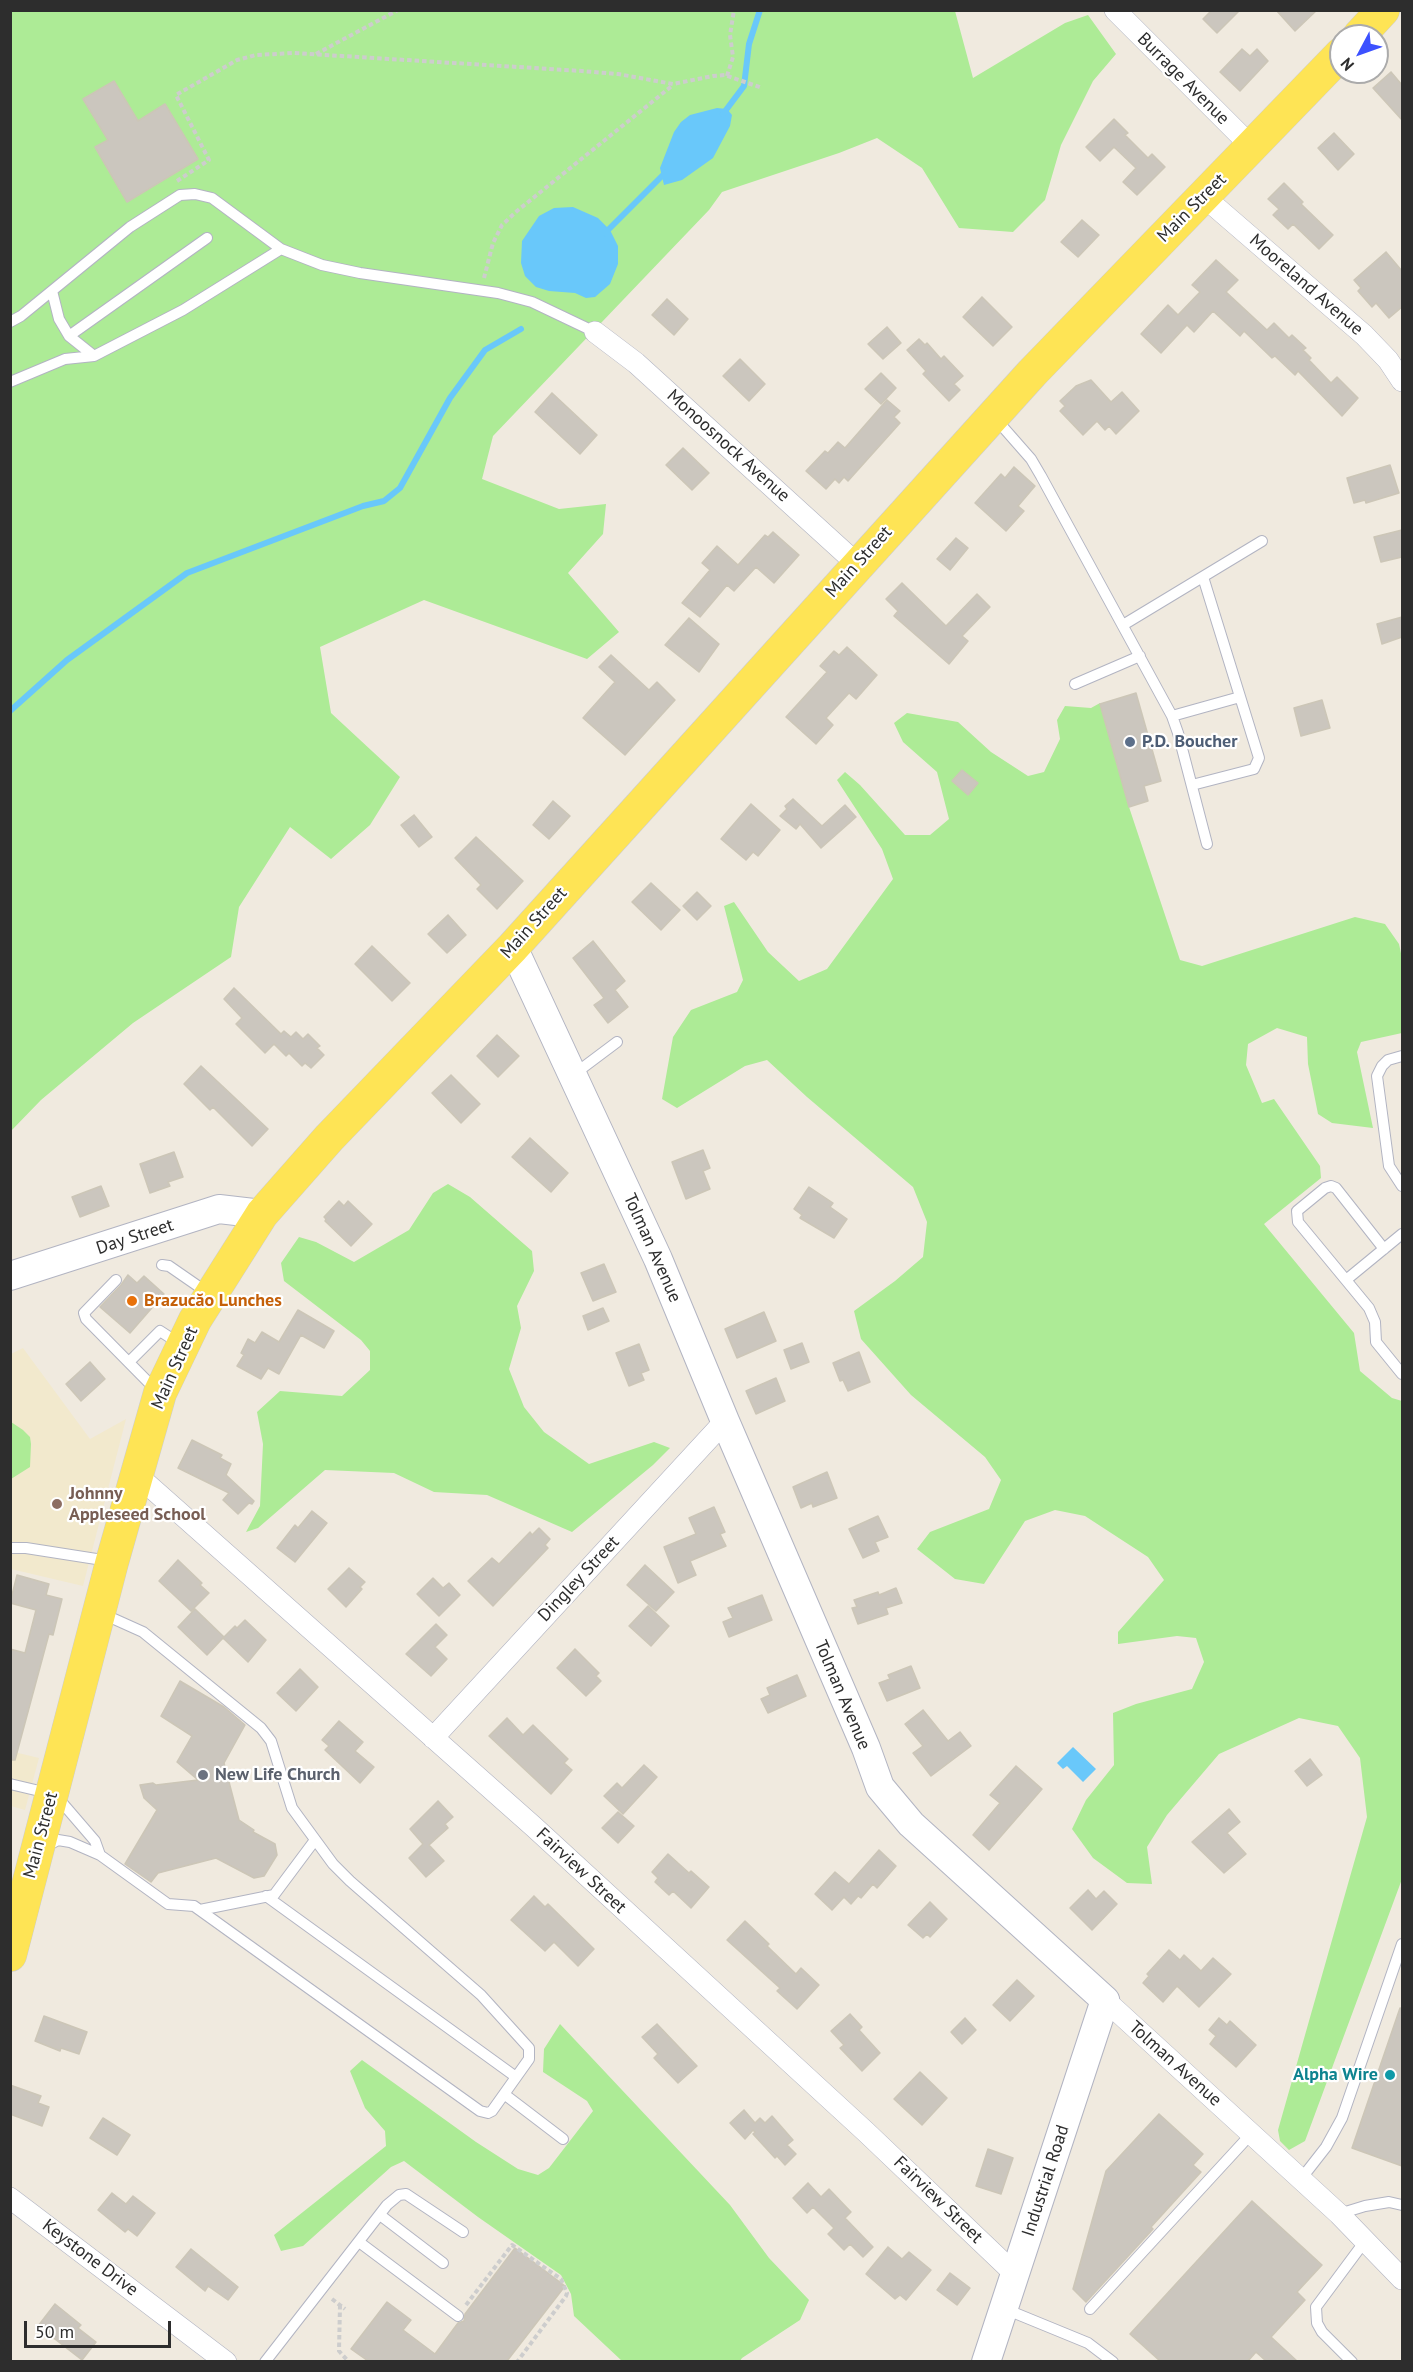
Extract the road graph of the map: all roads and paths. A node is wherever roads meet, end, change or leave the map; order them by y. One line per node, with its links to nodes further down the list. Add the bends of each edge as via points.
1 (398, 10): 6 (path)
2 (734, 10): 8 (path, via 730,35 733,57)
3 (1115, 10): 11 (street, Burrage Avenue)
4 (1383, 10): 5 (main road)
5 (1370, 24)
6 (315, 54): 9 (path, via 618,74); 12 (path, via 248,56 176,95 209,160 175,181)
7 (1329, 67): 11 (main road, Main Street)
8 (728, 76): 9 (path); 10 (path)
9 (673, 84): 16 (path, via 502,225 493,243)
10 (762, 88)
11 (1252, 147): 13 (main road, Main Street)
12 (180, 195): 15 (lane, via 212,198); 17 (lane, via 122,233)
13 (1203, 196): 22 (street, Mooreland Avenue, via 1364,335); 24 (main road, Main Street)
14 (207, 238): 20 (lane)
15 (281, 249): 16 (lane, via 322,265 360,273); 21 (lane, via 183,309)
16 (481, 290): 19 (lane, via 532,302)
17 (52, 291): 18 (lane); 20 (lane, via 58,319)
18 (10, 322)
19 (595, 332): 26 (street, Monoosnock Avenue, via 636,363)
20 (69, 336): 21 (lane)
21 (94, 356): 23 (lane, via 65,359)
22 (1402, 381)
23 (10, 382)
24 (993, 416): 26 (main road, Main Street); 28 (lane, via 1031,459)
25 (1262, 542): 27 (lane)
26 (857, 564): 35 (main road, Main Street)
27 (1203, 577): 28 (lane); 31 (lane)
28 (1123, 625): 29 (lane)
29 (1140, 656): 30 (lane); 32 (lane)
30 (1075, 684)
31 (1240, 697): 32 (lane); 33 (lane, via 1257,765)
32 (1172, 716): 33 (lane)
33 (1192, 785): 34 (lane)
34 (1207, 844)
35 (513, 947): 38 (street, Tolman Avenue); 40 (main road, Main Street, via 328,1138)
36 (617, 1042): 38 (lane)
37 (1402, 1056): 39 (lane, via 1388,1060 1377,1076 1389,1166)
38 (573, 1075): 52 (street, Tolman Avenue, via 658,1259)
39 (1402, 1186)
40 (262, 1214): 44 (street, Day Street, via 219,1209); 47 (main road, Main Street)
41 (1402, 1234): 42 (lane)
42 (1384, 1250): 46 (lane); 46 (lane, via 1336,1188 1331,1186 1318,1193 1296,1216)
43 (162, 1264): 47 (lane)
44 (10, 1276)
45 (116, 1280): 49 (lane, via 84,1313)
46 (1346, 1280): 50 (lane, via 1372,1314 1380,1349)
47 (211, 1295): 48 (main road, Main Street)
48 (182, 1346): 49 (lane, via 160,1331); 51 (main road, Main Street)
49 (129, 1362): 51 (lane)
50 (1402, 1374)
51 (160, 1393): 53 (main road, Main Street)
52 (724, 1421): 57 (street, Dingley Street); 67 (street, Tolman Avenue, via 880,1787 910,1824)
53 (137, 1475): 55 (main road, Main Street); 57 (street, Fairview Street)
54 (10, 1548): 55 (lane)
55 (112, 1562): 56 (main road, Main Street)
56 (100, 1613): 59 (main road, Main Street); 60 (lane, via 144,1632 261,1728 271,1742 292,1808)
57 (433, 1738): 81 (street, Fairview Street, via 866,2132)
58 (10, 1784): 59 (lane)
59 (53, 1790): 61 (main road, Main Street); 62 (lane, via 95,1841)
60 (315, 1840): 63 (lane, via 279,1891); 68 (lane, via 341,1873 462,1977 529,2048 529,2059)
61 (35, 1855): 62 (lane, via 58,1840); 66 (main road, Main Street)
62 (100, 1855): 64 (lane, via 164,1901)
63 (266, 1896): 64 (lane); 68 (lane)
64 (200, 1910): 69 (lane, via 480,2111 492,2111)
65 (1402, 1944): 72 (lane, via 1342,2118)
66 (10, 1954)
67 (1105, 2000): 70 (street, Tolman Avenue); 81 (street, Industrial Road)
68 (516, 2077): 69 (lane)
69 (504, 2094): 71 (lane)
70 (1251, 2134): 72 (street, Tolman Avenue); 85 (lane)
71 (563, 2139)
72 (1301, 2179): 75 (street, Tolman Avenue)
73 (10, 2198): 87 (street, Keystone Drive)
74 (1402, 2205): 75 (lane, via 1389,2202)
75 (1339, 2214): 78 (street, Tolman Avenue)
76 (380, 2215): 77 (lane, via 393,2199 406,2194); 79 (lane); 80 (lane)
77 (463, 2232)
78 (1365, 2241): 82 (street, Tolman Avenue); 93 (lane, via 1316,2307 1322,2332)
79 (359, 2242): 86 (lane); 88 (lane)
80 (443, 2263)
81 (1016, 2275): 84 (street, Industrial Road)
82 (1402, 2279)
83 (339, 2305): 89 (path, via 339,2351)
84 (1004, 2308): 91 (street, Industrial Road); 92 (lane, via 1088,2343)
85 (1090, 2309)
86 (458, 2316): 90 (path, via 512,2245 561,2279 566,2295)
87 (226, 2361)
88 (265, 2361)
89 (349, 2361)
90 (517, 2361)
91 (986, 2361)
92 (1113, 2361)
93 (1352, 2361)

